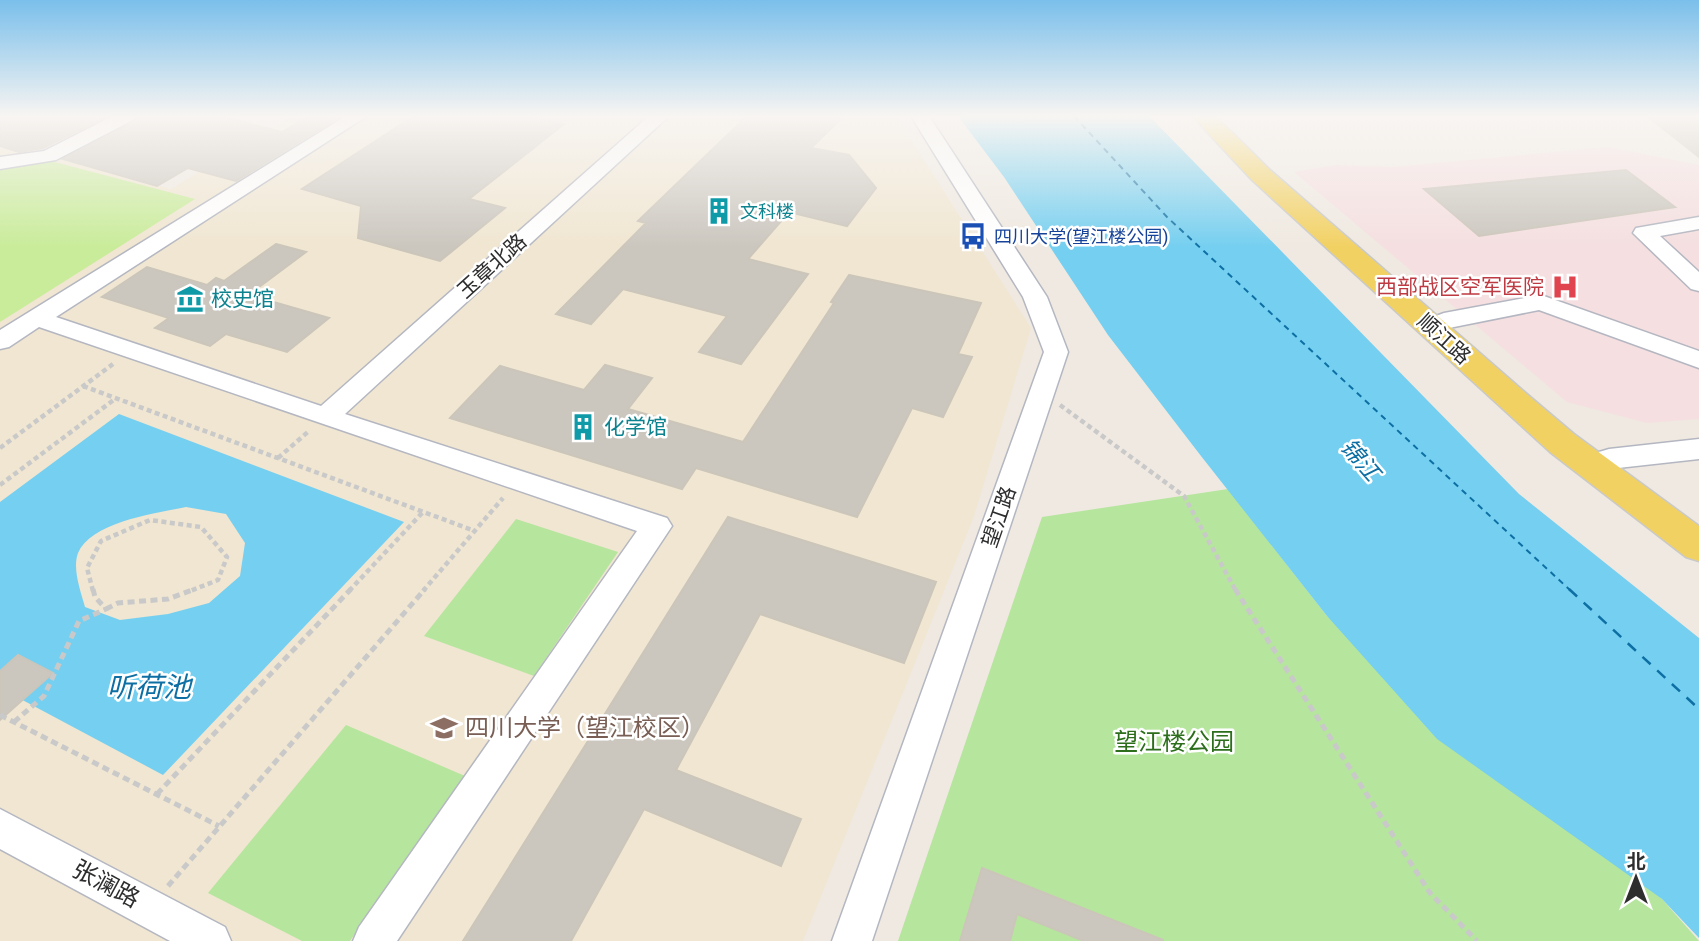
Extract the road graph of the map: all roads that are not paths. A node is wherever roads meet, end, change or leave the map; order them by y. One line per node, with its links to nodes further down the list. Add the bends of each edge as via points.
1 (21, 160): 7 (street)
2 (288, 160): 10 (street)
3 (611, 160): 14 (street, 玉章北路)
4 (948, 160): 22 (street, 望江路, via 1035,297 1056,352)
5 (1246, 160): 18 (main road, 顺江路, via 1562,443)
6 (1263, 160): 11 (main road, 顺江路)
7 (0, 163)
8 (1699, 223): 9 (street, via 1644,233)
9 (1699, 284)
10 (36, 318): 12 (street); 14 (street)
11 (1444, 321): 13 (street, via 1541,302); 16 (main road, 顺江路)
12 (0, 341)
13 (1699, 360)
14 (325, 417): 21 (street, via 657,526)
15 (1699, 449): 16 (street)
16 (1609, 459): 17 (main road, 顺江路)
17 (1699, 526)
18 (1699, 546)
19 (0, 828): 20 (street, 张澜路)
20 (211, 941)
21 (373, 941)
22 (852, 941)

